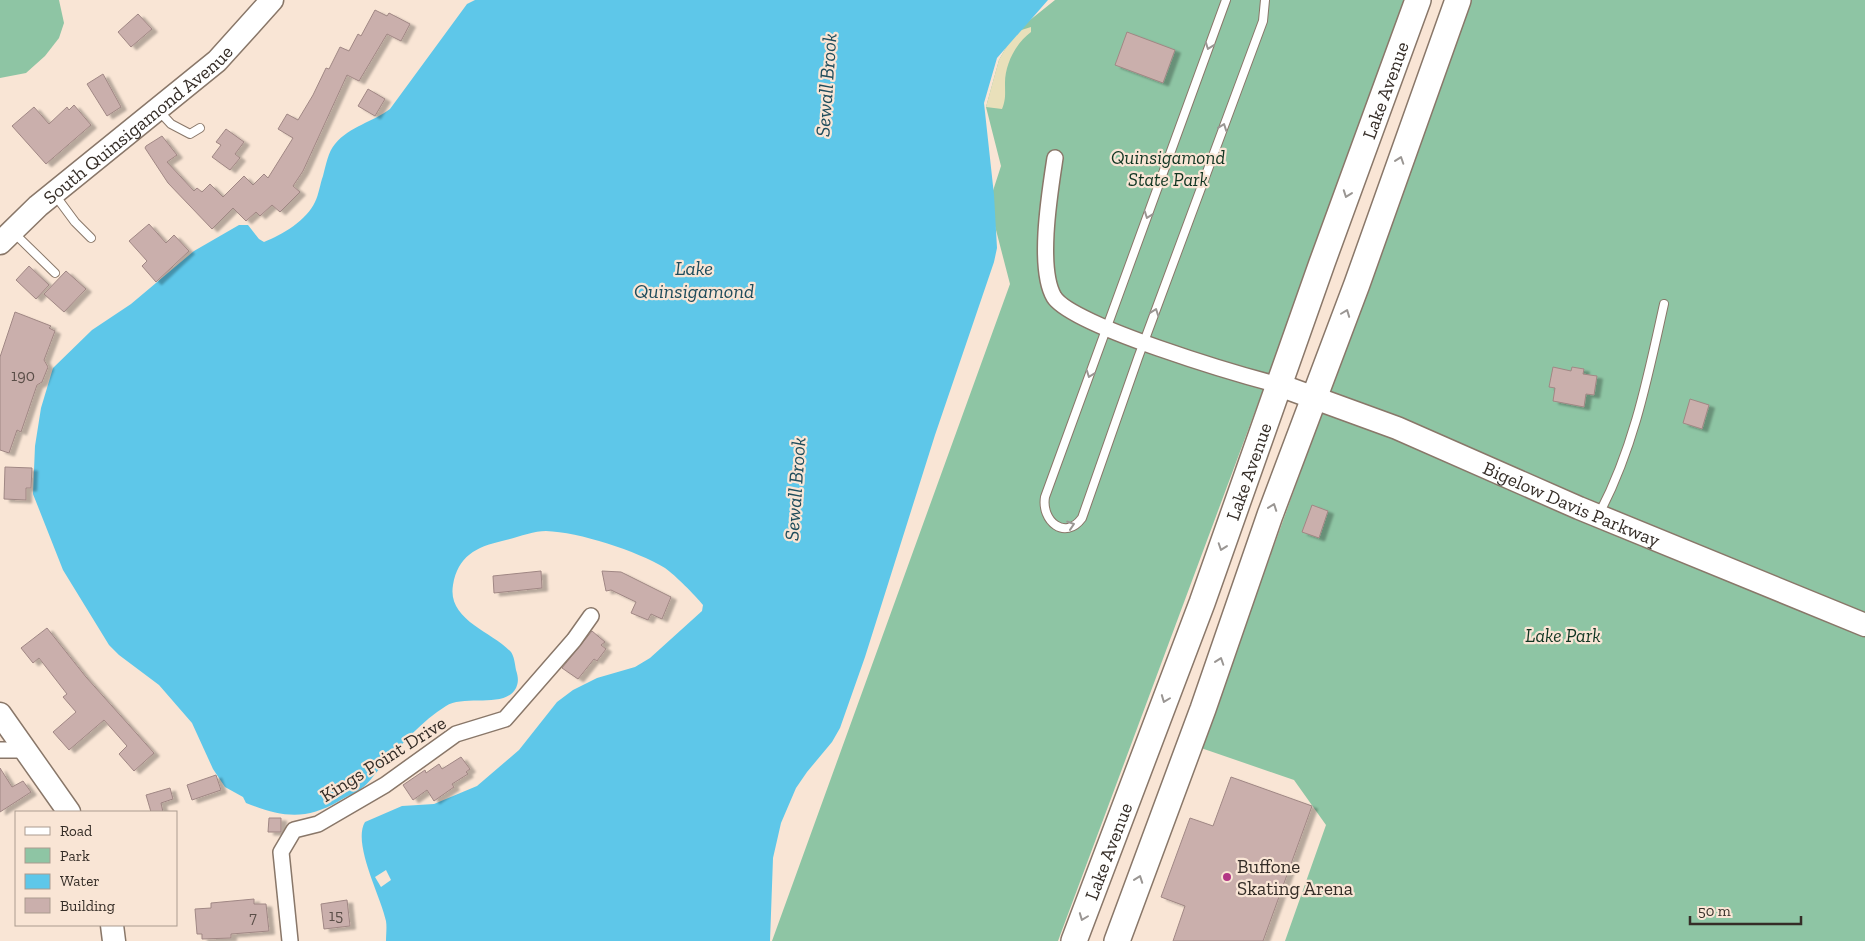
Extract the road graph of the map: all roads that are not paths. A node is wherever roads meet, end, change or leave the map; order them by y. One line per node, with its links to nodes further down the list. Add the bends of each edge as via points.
1 (272, 0): 6 (main road, South Quinsigamond Avenue, via 224,55)
2 (1226, 0): 14 (lane, one-way to 14)
3 (1266, 0): 15 (lane, one-way to 3, via 1263,21)
4 (1418, 0): 16 (main road, Lake Avenue, one-way to 16)
5 (1458, 0): 17 (main road, Lake Avenue, one-way to 5)
6 (158, 110): 7 (lane, via 171,124 190,134); 9 (main road, South Quinsigamond Avenue)
7 (200, 128)
8 (1055, 158): 14 (street, via 1047,208 1047,274 1054,296 1073,314)
9 (54, 193): 10 (main road, South Quinsigamond Avenue); 11 (lane)
10 (6, 237): 12 (lane)
11 (91, 238)
12 (55, 273)
13 (1664, 304): 18 (lane, via 1648,377 1624,461)
14 (1106, 328): 15 (street); 15 (lane, one-way to 15, via 1045,497 1046,515 1058,526 1073,526 1082,518)
15 (1144, 342): 16 (street, via 1230,373)
16 (1279, 385): 17 (main road, Bigelow Davis Parkway); 28 (main road, Lake Avenue, one-way to 28, via 1202,603)
17 (1314, 396): 18 (main road, Bigelow Davis Parkway, via 1397,428); 29 (main road, Lake Avenue, one-way to 17)
18 (1598, 515): 20 (main road, Bigelow Davis Parkway)
19 (591, 616): 27 (street, Kings Point Drive, via 504,719 456,734 385,785 318,824 294,830 281,852)
20 (1865, 625)
21 (0, 714): 23 (main road)
22 (0, 750): 23 (street)
23 (25, 750): 24 (main road)
24 (68, 811)
25 (112, 926): 26 (main road)
26 (114, 941)
27 (290, 941)
28 (1074, 941)
29 (1117, 941)

